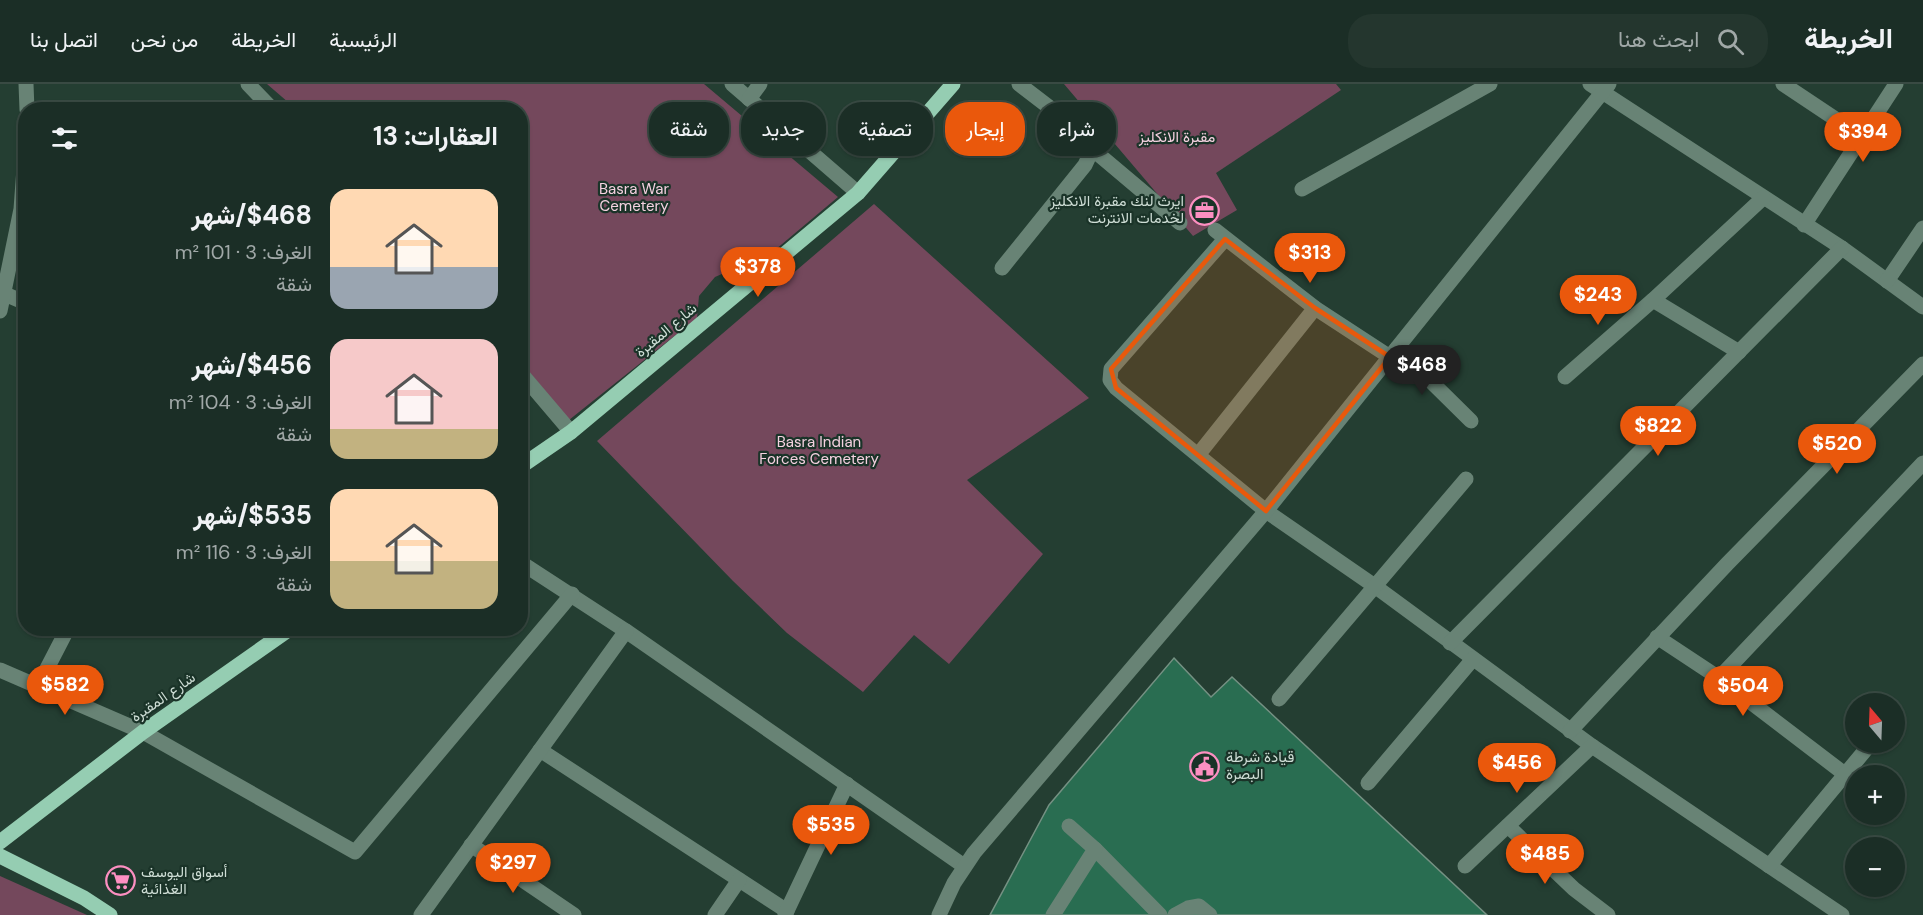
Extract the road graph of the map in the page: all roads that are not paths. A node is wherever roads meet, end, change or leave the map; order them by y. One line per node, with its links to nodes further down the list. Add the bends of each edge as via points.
1 (26, 84): 12 (street)
2 (248, 84): 13 (street)
3 (732, 84): 11 (street)
4 (760, 84): 11 (street)
5 (953, 84): 19 (main road, شارع المقبرة)
6 (1019, 84): 14 (street)
7 (1490, 84): 18 (street)
8 (1783, 84): 15 (street)
9 (1896, 84): 15 (street)
10 (1601, 87): 20 (street); 35 (street)
11 (748, 99): 19 (street)
12 (27, 102)
13 (265, 102)
14 (1042, 102)
15 (1861, 136): 23 (street)
16 (1090, 156): 26 (street)
17 (1100, 156): 22 (street)
18 (1302, 189)
19 (858, 193): 40 (main road, شارع المقبرة)
20 (1763, 198): 23 (street); 30 (street)
21 (18, 222): 28 (street)
22 (1180, 223)
23 (1804, 225): 25 (street)
24 (1923, 228): 27 (street)
25 (1842, 248): 27 (street); 34 (street)
26 (1002, 268)
27 (1887, 281): 31 (street)
28 (2, 292): 29 (street); 33 (street)
29 (18, 299)
30 (1653, 300): 34 (street); 37 (street)
31 (1923, 307)
32 (1315, 308): 35 (street); 41 (street); 41 (street, via 1220,234 1111,369 1110,380 1116,388)
33 (0, 311)
34 (1738, 352): 53 (street)
35 (1393, 353): 39 (street); 45 (street)
36 (1923, 364): 52 (street)
37 (1564, 377)
38 (528, 381): 40 (street)
39 (1471, 421)
40 (571, 432): 42 (main road, شارع المقبرة)
41 (1198, 455): 45 (street)
42 (528, 462)
43 (1923, 463): 56 (street)
44 (1466, 479): 47 (street)
45 (1266, 511): 47 (street); 75 (street)
46 (528, 567): 48 (street)
47 (1376, 587): 53 (street); 58 (street)
48 (572, 594): 49 (street); 60 (street, via 355,852)
49 (626, 631): 62 (street); 68 (street)
50 (64, 636): 57 (street)
51 (280, 636): 60 (main road, شارع المقبرة)
52 (1657, 637): 56 (street); 59 (street)
53 (1450, 643): 54 (street)
54 (1473, 659): 59 (street); 67 (street)
55 (0, 670): 57 (street)
56 (1719, 678): 65 (street)
57 (38, 686): 60 (street)
58 (1279, 699)
59 (1570, 731): 61 (street)
60 (143, 732): 71 (main road, شارع المقبرة)
61 (1592, 746): 70 (street); 77 (street)
62 (540, 750): 72 (street); 78 (street)
63 (1863, 753): 64 (street)
64 (1854, 765)
65 (1845, 774)
66 (1845, 776): 77 (street)
67 (1368, 783)
68 (847, 784): 75 (street); 79 (street)
69 (1068, 826): 73 (street)
70 (1508, 826): 76 (street); 89 (street, via 1574,889)
71 (0, 842)
72 (471, 845): 81 (street); 82 (street)
73 (1095, 849): 85 (street); 86 (street)
74 (0, 856): 80 (main road)
75 (964, 866): 84 (street)
76 (1465, 866)
77 (1769, 866): 90 (street)
78 (739, 880): 79 (street); 83 (street)
79 (786, 913)
80 (110, 915)
81 (421, 915)
82 (574, 915)
83 (715, 915)
84 (939, 915)
85 (1053, 915)
86 (1160, 915)
87 (1175, 915): 88 (street, via 1199,906)
88 (1210, 915)
89 (1608, 915)
90 (1842, 915)

